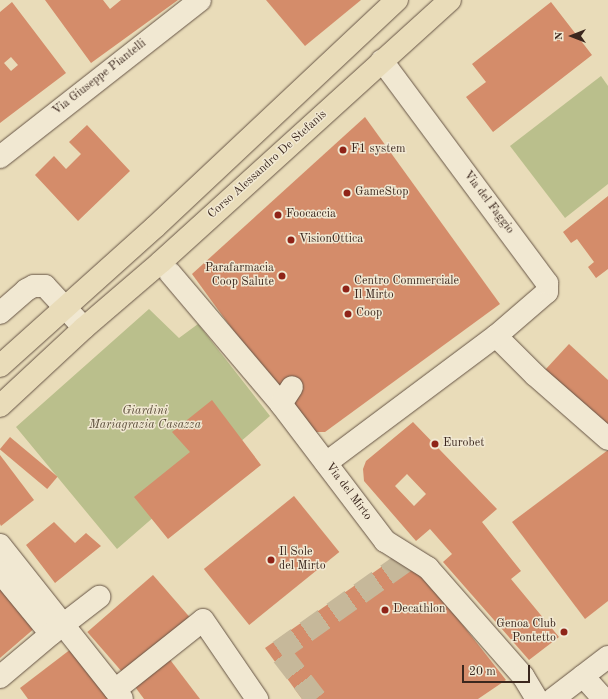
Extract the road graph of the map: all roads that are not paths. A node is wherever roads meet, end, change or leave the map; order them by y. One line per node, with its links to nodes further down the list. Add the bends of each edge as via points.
1 (200, 0): 5 (street, Via Giuseppe Piantelli)
2 (397, 0): 7 (main road, via 155,227)
3 (450, 0): 4 (main road, Corso Alessandro De Stefanis)
4 (382, 61): 9 (main road, Corso Alessandro De Stefanis, via 161,262); 10 (street, Via del Faggio, via 547,283 547,292)
5 (0, 156)
6 (170, 273): 14 (street, Via del Mirto, via 278,399)
7 (65, 307): 8 (street, via 45,286 39,285 26,290); 9 (street); 11 (main road)
8 (0, 313)
9 (84, 328): 12 (main road, Corso Alessandro De Stefanis)
10 (496, 336): 13 (street, via 535,375); 14 (street, Via del Faggio)
11 (0, 366)
12 (0, 406)
13 (608, 439)
14 (326, 463): 24 (street, Via del Mirto, via 385,541 428,568 523,676)
15 (0, 545): 16 (street)
16 (10, 570): 18 (street)
17 (99, 597): 18 (street)
18 (57, 629): 21 (street); 22 (street)
19 (608, 657): 20 (street)
20 (583, 676): 25 (street); 26 (street)
21 (0, 677)
22 (119, 694): 23 (street, via 203,620)
23 (257, 699)
24 (537, 699)
25 (553, 699)
26 (604, 699)

